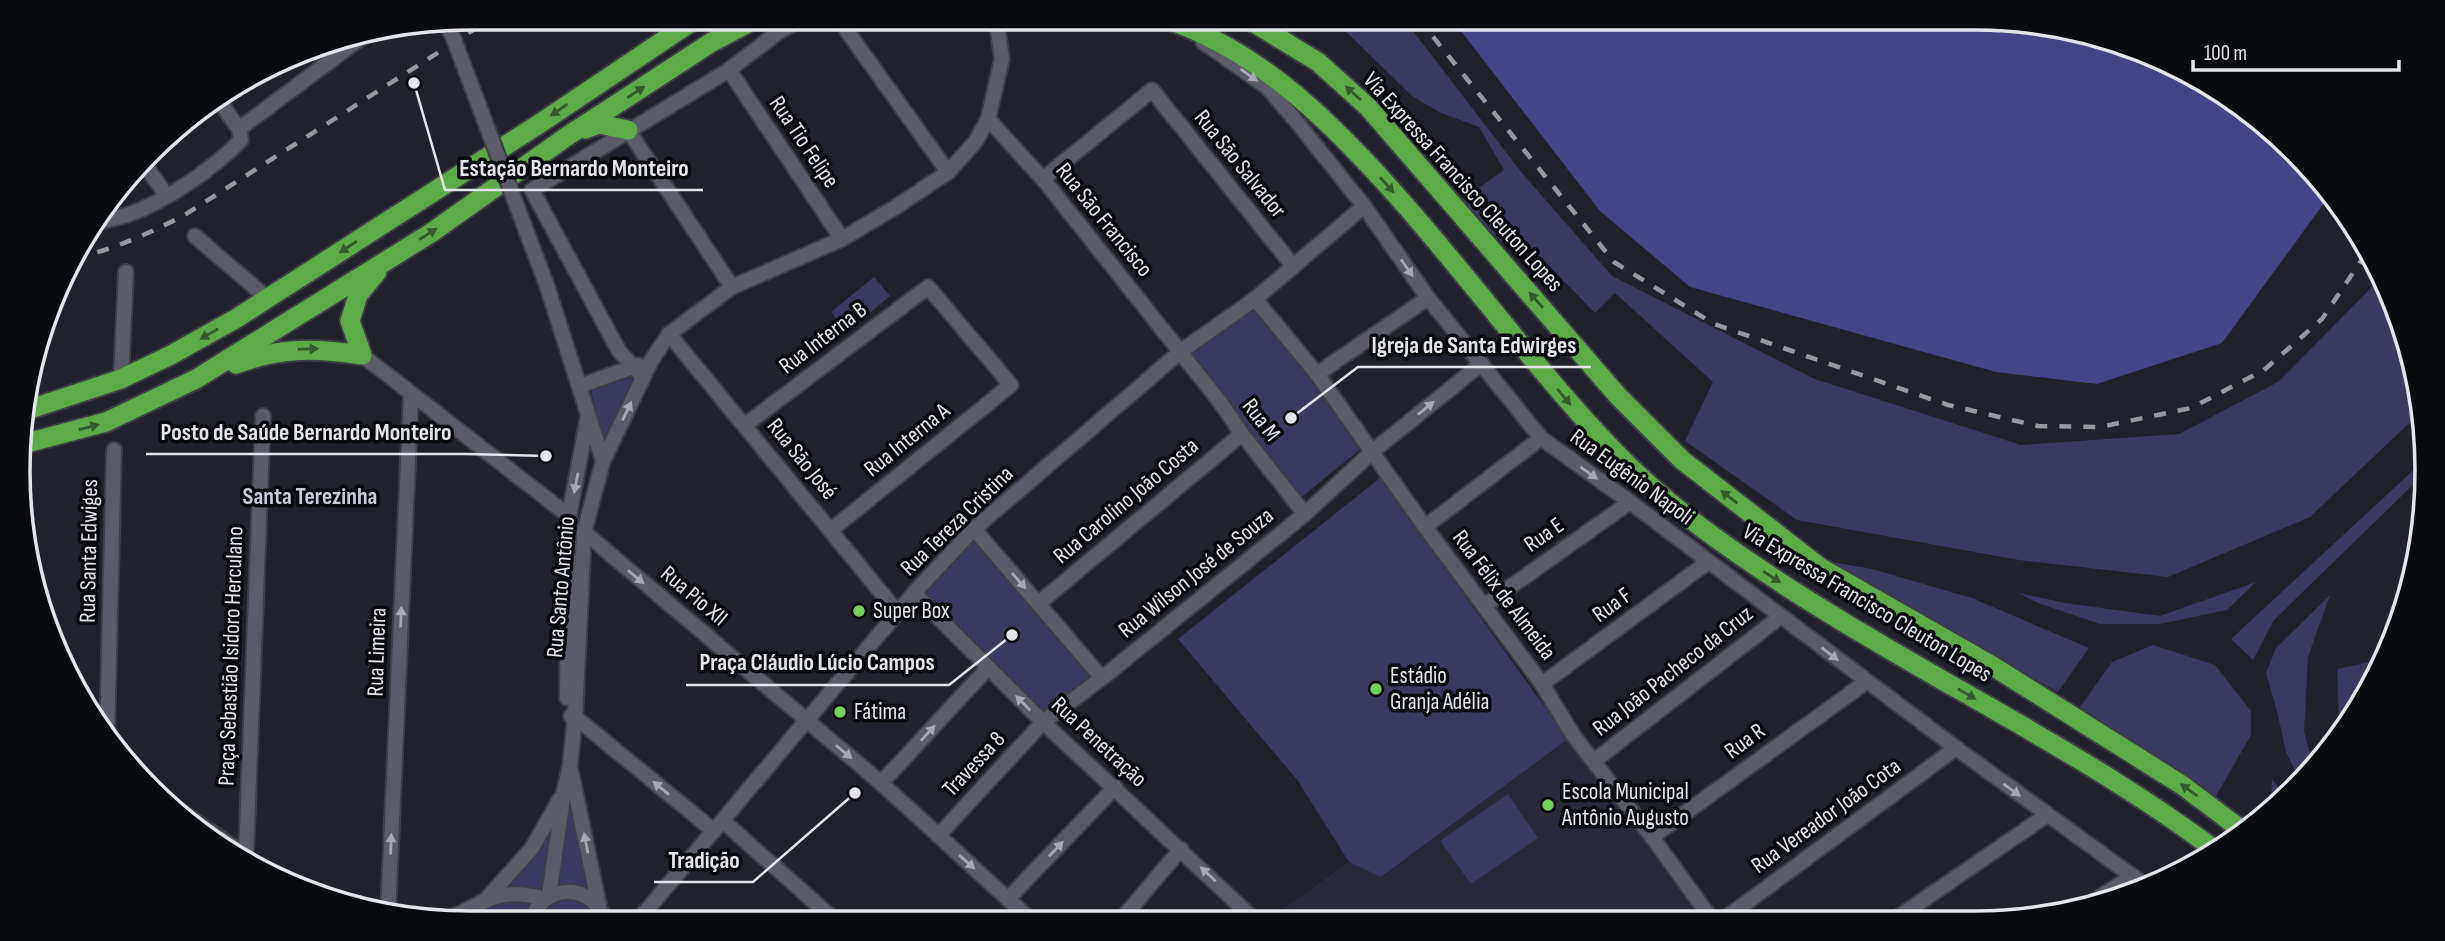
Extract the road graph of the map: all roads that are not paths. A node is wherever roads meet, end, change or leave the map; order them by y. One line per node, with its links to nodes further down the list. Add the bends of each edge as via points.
1 (679, 30): 30 (highway, one-way to 30)
2 (734, 30): 16 (highway, one-way to 2)
3 (782, 30): 11 (street)
4 (998, 30): 13 (street, via 1002,59)
5 (1184, 30): 21 (street, Rua Eugênio Napoli, one-way to 21, via 1266,88)
6 (1191, 30): 85 (highway, Via Expressa Francisco Cleuton Lopes, one-way to 85, via 1246,57 1295,92 1342,136 1422,223 1568,401 1681,512 1734,553 1825,611 2162,810)
7 (1265, 30): 81 (highway, Via Expressa Francisco Cleuton Lopes, one-way to 7, via 2182,785 2070,715 1821,568 1682,460 1618,396 1368,107 1318,62)
8 (450, 31): 41 (street, Rua Santo Antônio, bridge)
9 (847, 32): 18 (street)
10 (349, 47): 14 (street)
11 (729, 70): 15 (street); 24 (street, Rua Tio Felipe)
12 (223, 106): 14 (street)
13 (988, 119): 18 (street, via 976,141); 19 (street, Rua São Francisco)
14 (239, 130): 20 (street, via 241,140 225,157)
15 (628, 130): 16 (highway, via 600,124); 28 (street); 36 (street, via 532,190 620,351)
16 (566, 137): 25 (highway, one-way to 16)
17 (148, 170): 20 (street)
18 (948, 172): 24 (street)
19 (1043, 179): 26 (street, Rua São Salvador, via 1152,90); 33 (street, Rua São Francisco)
20 (167, 196): 22 (street)
21 (1364, 206): 26 (street, Rua Tereza Cristina); 29 (street, Rua Eugênio Napoli, one-way to 29)
22 (108, 220)
23 (195, 236): 30 (street)
24 (842, 239): 28 (street)
25 (394, 254): 34 (highway, via 358,295 350,321); 39 (highway)
26 (1293, 266): 31 (street, Rua Tereza Cristina)
27 (126, 272): 38 (street)
28 (732, 287): 32 (street)
29 (1428, 298): 35 (street, Rua Eugênio Napoli); 37 (street)
30 (268, 299): 38 (highway, one-way to 38)
31 (1255, 299): 33 (street, Rua Tereza Cristina); 37 (street, Rua Félix de Almeida)
32 (669, 334): 36 (street); 46 (street, Rua São José)
33 (1180, 352): 47 (street, Rua M); 57 (street, Rua Tereza Cristina)
34 (362, 355): 39 (highway, one-way to 34, via 283,350); 42 (street)
35 (1481, 364): 48 (street, Rua Eugênio Napoli); 51 (street, Rua Wilson José de Souza, one-way to 35)
36 (638, 372): 41 (street); 52 (street, one-way to 36)
37 (1317, 374): 51 (street, Rua Félix de Almeida)
38 (121, 379): 43 (highway)
39 (196, 379): 49 (highway, one-way to 39, via 106,422)
40 (1011, 385): 46 (street, Rua Interna B, via 928,287); 58 (street, Rua Interna A)
41 (580, 386): 45 (street, Rua Santo Antônio)
42 (411, 393): 55 (street); 94 (street, Rua Limeira, one-way to 42)
43 (35, 408)
44 (263, 416): 86 (street, Praça Sebastião Isidoro Herculano)
45 (589, 416): 52 (street, Rua Santo Antônio); 55 (street, Rua Santo Antônio, one-way to 55)
46 (745, 425): 58 (street, Rua São José)
47 (1242, 434): 54 (street, Rua M); 62 (street, Rua Carolino João Costa)
48 (1541, 438): 53 (street, Rua Eugênio Napoli, one-way to 53); 56 (street)
49 (31, 442)
50 (114, 450): 71 (street, Rua Santa Edwiges)
51 (1373, 451): 54 (street, Rua Wilson José de Souza); 56 (street, Rua Félix de Almeida)
52 (603, 461): 59 (street, Rua Santo Antônio)
53 (1630, 502): 60 (street, Rua Eugênio Napoli); 63 (street, Rua E)
54 (1305, 514): 67 (street, Rua Wilson José de Souza)
55 (569, 516): 70 (street, Rua Santo Antônio)
56 (1425, 527): 63 (street, Rua Félix de Almeida)
57 (974, 529): 61 (street, Rua Tereza Cristina); 62 (street, one-way to 62)
58 (831, 530): 64 (street, Rua São José)
59 (584, 533): 70 (street, Rua Santo Antônio); 72 (street, Rua Pio XII, one-way to 72)
60 (1709, 562): 65 (street, Rua Eugênio Napoli); 69 (street, Rua F)
61 (914, 593): 64 (street, Rua Tereza Cristina); 66 (street, Rua Penetração)
62 (1039, 603): 67 (street)
63 (1485, 605): 69 (street, Rua Félix de Almeida)
64 (898, 613): 72 (street, Rua Tereza Cristina)
65 (1781, 616): 68 (street, Rua Eugênio Napoli, one-way to 68); 75 (street, Rua João Pacheco da Cruz)
66 (988, 668): 73 (street, Rua Penetração, one-way to 66); 77 (street, one-way to 66)
67 (1102, 678): 73 (street, Rua Wilson José de Souza)
68 (1866, 682): 74 (street, Rua Eugênio Napoli); 84 (street, Rua R)
69 (1542, 684): 75 (street, Rua Félix de Almeida)
70 (571, 717): 76 (street, Rua Santo Antônio); 82 (street, one-way to 70)
71 (107, 720)
72 (806, 720): 77 (street, Rua Pio XII, one-way to 77); 82 (street, Rua Tereza Cristina)
73 (1043, 722): 78 (street, Rua Penetração); 83 (street, Travessa 8)
74 (1956, 748): 80 (street, Rua Eugênio Napoli, one-way to 80); 105 (street, Rua Vereador João Cota)
75 (1594, 761): 84 (street, Rua Félix de Almeida)
76 (570, 765): 79 (street, Rua Santo Antônio); 98 (street, Rua Santo Antônio, one-way to 76)
77 (881, 783): 83 (street, Rua Pio XII)
78 (1115, 787): 87 (street, Rua Penetração); 92 (street, one-way to 78)
79 (564, 791): 91 (street, Rua Santo Antônio); 93 (street, via 532,848)
80 (2047, 815): 88 (street, Rua Eugênio Napoli); 106 (street)
81 (2235, 825)
82 (718, 826): 99 (street, Rua Tereza Cristina); 100 (street)
83 (938, 836): 92 (street, Rua Pio XII, one-way to 92)
84 (1652, 837): 104 (street, Rua Félix de Almeida)
85 (2207, 844)
86 (245, 849)
87 (1181, 849): 102 (street); 103 (street, Rua Penetração, one-way to 87)
88 (2133, 876): 89 (street, Rua Eugênio Napoli); 90 (street)
89 (2138, 880)
90 (2113, 889)
91 (547, 897): 93 (street, via 510,892); 96 (street); 97 (street, via 577,893)
92 (1009, 899): 101 (street, Rua Pio XII)
93 (485, 901): 95 (street)
94 (388, 903)
95 (465, 911)
96 (535, 911)
97 (599, 911)
98 (603, 911)
99 (646, 911)
100 (823, 911)
101 (1022, 911)
102 (1128, 911)
103 (1237, 911)
104 (1705, 911)
105 (1741, 911)
106 (1907, 911)

